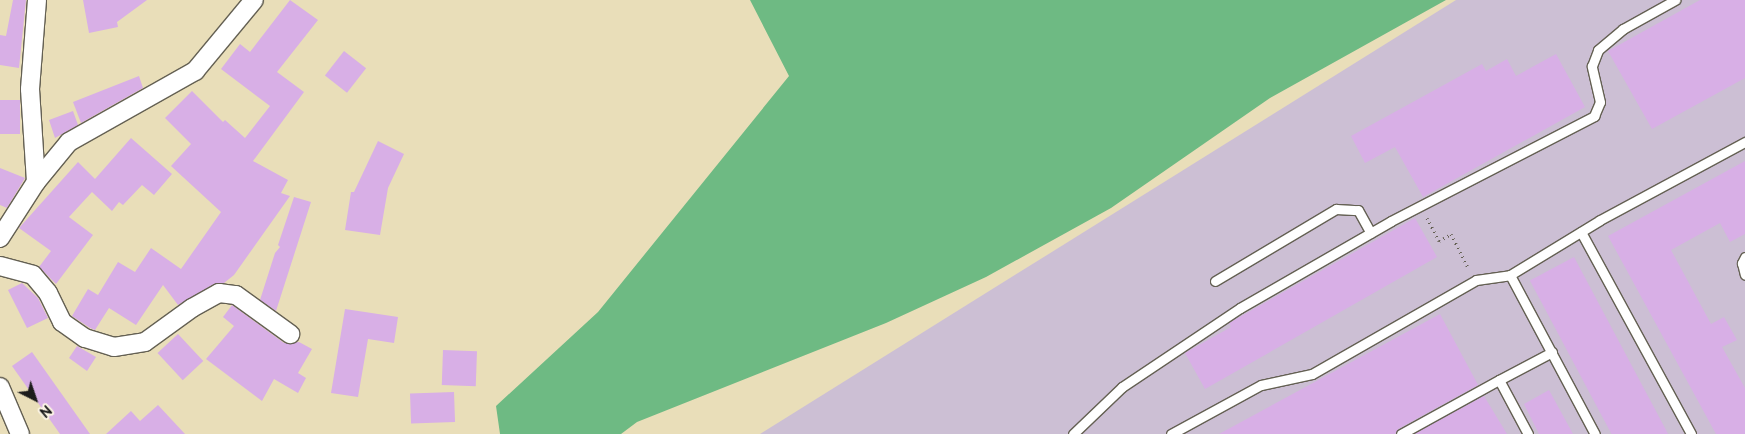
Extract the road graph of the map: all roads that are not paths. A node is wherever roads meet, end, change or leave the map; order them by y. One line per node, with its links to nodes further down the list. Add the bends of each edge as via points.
1 (37, 0): 5 (street, via 30,89)
2 (254, 0): 5 (street, via 196,71 69,142)
3 (1675, 0): 7 (lane, via 1623,29 1598,50 1592,66 1600,102 1594,116)
4 (1745, 142): 6 (lane)
5 (36, 182): 8 (street)
6 (1581, 232): 12 (lane); 24 (lane)
7 (1371, 233): 13 (lane, via 1358,210 1336,209); 19 (lane, via 1240,308 1130,382)
8 (0, 238)
9 (1745, 257): 11 (lane)
10 (0, 266): 14 (street, via 33,275 48,293 62,322 85,338 114,348 145,342 219,293 236,295)
11 (1745, 275)
12 (1510, 276): 15 (lane); 20 (lane, via 1476,280 1312,374 1261,385)
13 (1215, 281)
14 (290, 334)
15 (1552, 352): 16 (lane); 23 (lane)
16 (1499, 380): 21 (lane); 22 (lane)
17 (0, 387): 18 (street)
18 (20, 434)
19 (1072, 434)
20 (1171, 434)
21 (1401, 434)
22 (1528, 434)
23 (1596, 434)
24 (1691, 434)

